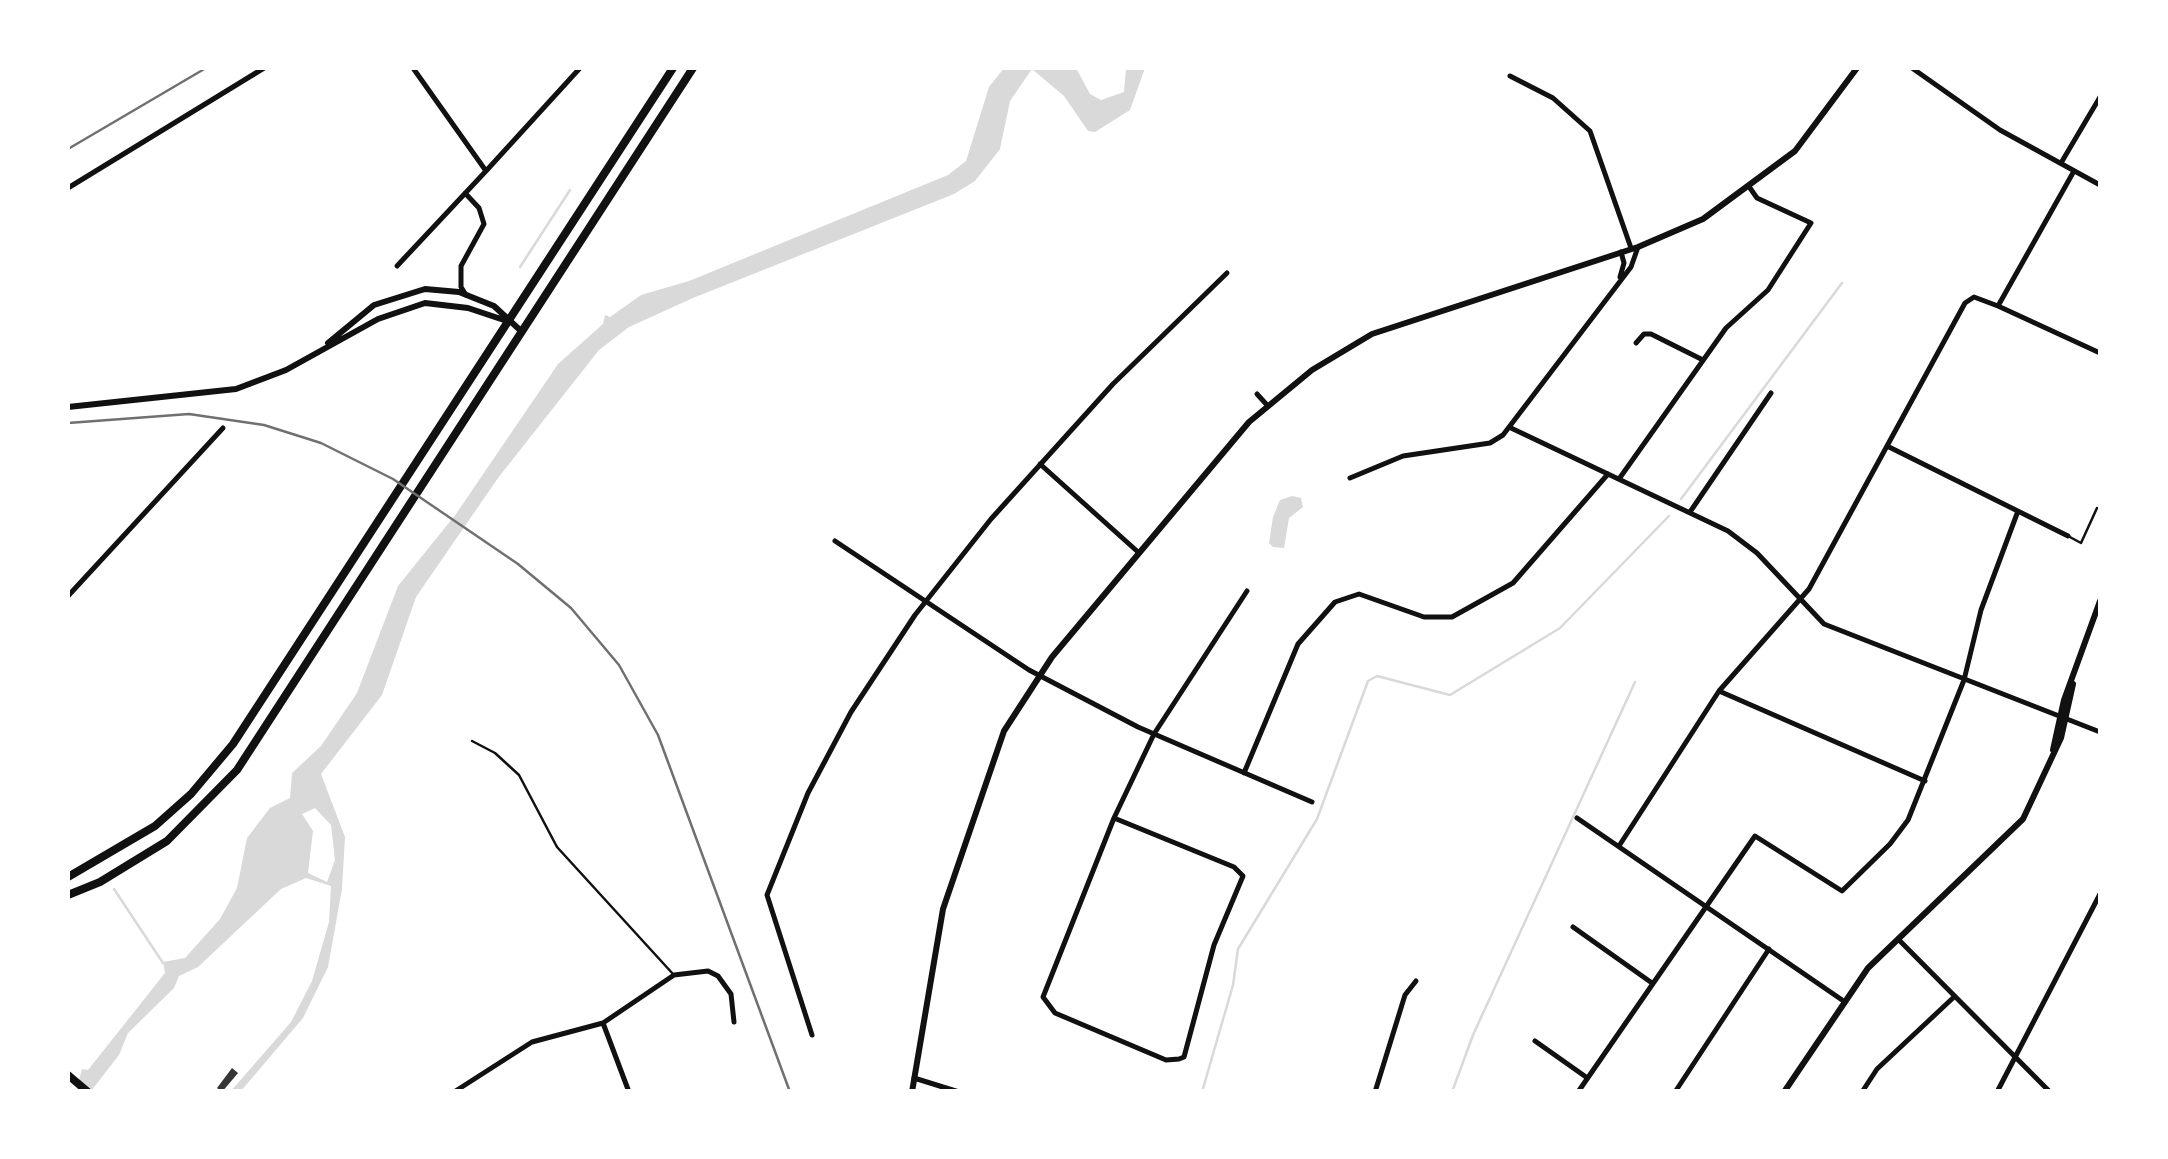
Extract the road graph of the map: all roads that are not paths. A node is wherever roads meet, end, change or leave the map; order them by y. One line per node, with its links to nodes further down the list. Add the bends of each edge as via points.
1 (264, 68): 15 (street)
2 (413, 68): 12 (street)
3 (580, 68): 12 (street)
4 (673, 68): 25 (main road)
5 (693, 68): 26 (main road)
6 (1857, 68): 16 (street, via 1805,139)
7 (1912, 68): 11 (street)
8 (1510, 76): 18 (street, via 1553,98 1590,131)
9 (2100, 98): 10 (street)
10 (2098, 111): 11 (street)
11 (2061, 164): 13 (street)
12 (486, 171): 17 (street)
13 (2074, 171): 14 (street); 24 (street)
14 (2100, 185)
15 (68, 188)
16 (1750, 188): 18 (street, via 1688,227); 30 (street, via 1757,198 1811,222 1768,290)
17 (465, 193): 20 (street); 23 (street, via 484,224 460,266)
18 (1634, 248): 19 (street); 22 (street, via 1631,267)
19 (1621, 252): 22 (street); 33 (street, via 1382,330 1326,360)
20 (397, 266)
21 (1227, 274): 38 (street)
22 (1619, 280): 36 (street)
23 (466, 295): 25 (street, via 494,306); 28 (street, via 425,289 390,297)
24 (1998, 306): 29 (street); 37 (street, via 1974,297 1965,304)
25 (507, 322): 26 (street); 28 (street, via 425,303 378,318); 53 (main road)
26 (522, 331): 54 (main road)
27 (1636, 344): 30 (street, via 1651,334)
28 (319, 351): 34 (street, via 236,389)
29 (2100, 353)
30 (1703, 360): 41 (street)
31 (1257, 394): 33 (street)
32 (1771, 394): 44 (street)
33 (1267, 405): 47 (street)
34 (68, 407)
35 (224, 428): 49 (street)
36 (1510, 428): 39 (street); 40 (street, via 1490,443 1402,456)
37 (1887, 446): 43 (street); 50 (street)
38 (1040, 463): 47 (street); 52 (street)
39 (1608, 474): 41 (street); 62 (street, via 1513,584 1452,617 1424,617 1360,594 1335,602 1298,644)
40 (1350, 478)
41 (1619, 479): 44 (street)
42 (2097, 508): 45 (lane, via 2081,543)
43 (2018, 511): 45 (street); 56 (street, via 1981,610)
44 (1690, 512): 50 (street, via 1746,544)
45 (2068, 536)
46 (834, 540): 52 (street)
47 (1138, 552): 55 (street)
48 (1246, 591): 60 (street)
49 (68, 596)
50 (1799, 601): 56 (street, via 1824,624); 57 (street)
51 (2100, 601): 58 (street)
52 (924, 602): 55 (street); 82 (street, via 821,767 767,894)
53 (287, 664): 54 (lane); 68 (main road, via 191,794 155,826)
54 (302, 672): 70 (main road, via 237,770 194,818 132,865)
55 (1038, 675): 60 (street); 87 (street, via 993,755 950,882)
56 (1964, 680): 58 (street); 63 (street)
57 (1719, 690): 63 (street); 67 (street)
58 (2063, 718): 59 (street); 73 (street, via 2032,806 2014,831)
59 (2100, 732)
60 (1154, 734): 62 (street); 65 (street)
61 (472, 741): 75 (lane, via 496,752 519,775 557,847)
62 (1244, 773): 64 (street)
63 (1925, 781): 71 (street, via 1890,844 1842,891 1755,836)
64 (1312, 802)
65 (1114, 818): 65 (street, via 1234,866 1243,876 1179,1059 1166,1060 1054,1013 1042,997)
66 (1576, 818): 67 (street)
67 (1619, 846): 71 (street)
68 (68, 877)
69 (2100, 894): 84 (street)
70 (68, 895)
71 (1706, 904): 74 (street); 77 (street)
72 (1573, 928): 77 (street)
73 (1898, 939): 78 (street); 79 (street)
74 (1770, 949): 79 (street); 95 (street)
75 (674, 976): 80 (street, via 718,976 731,994); 81 (street)
76 (1416, 982): 93 (street, via 1405,995)
77 (1652, 984): 86 (street)
78 (1954, 997): 84 (street); 97 (street, via 1877,1069)
79 (1845, 1002): 96 (street)
80 (734, 1022)
81 (603, 1023): 89 (street, via 532,1042); 90 (street)
82 (812, 1036)
83 (1535, 1042): 86 (street)
84 (2016, 1059): 98 (street); 99 (street)
85 (68, 1074): 88 (main road)
86 (1587, 1077): 94 (street)
87 (914, 1078): 91 (street); 92 (street)
88 (88, 1092)
89 (454, 1092)
90 (629, 1092)
91 (912, 1092)
92 (958, 1092)
93 (1374, 1092)
94 (1578, 1092)
95 (1675, 1092)
96 (1784, 1092)
97 (1862, 1092)
98 (1997, 1092)
99 (2050, 1092)

